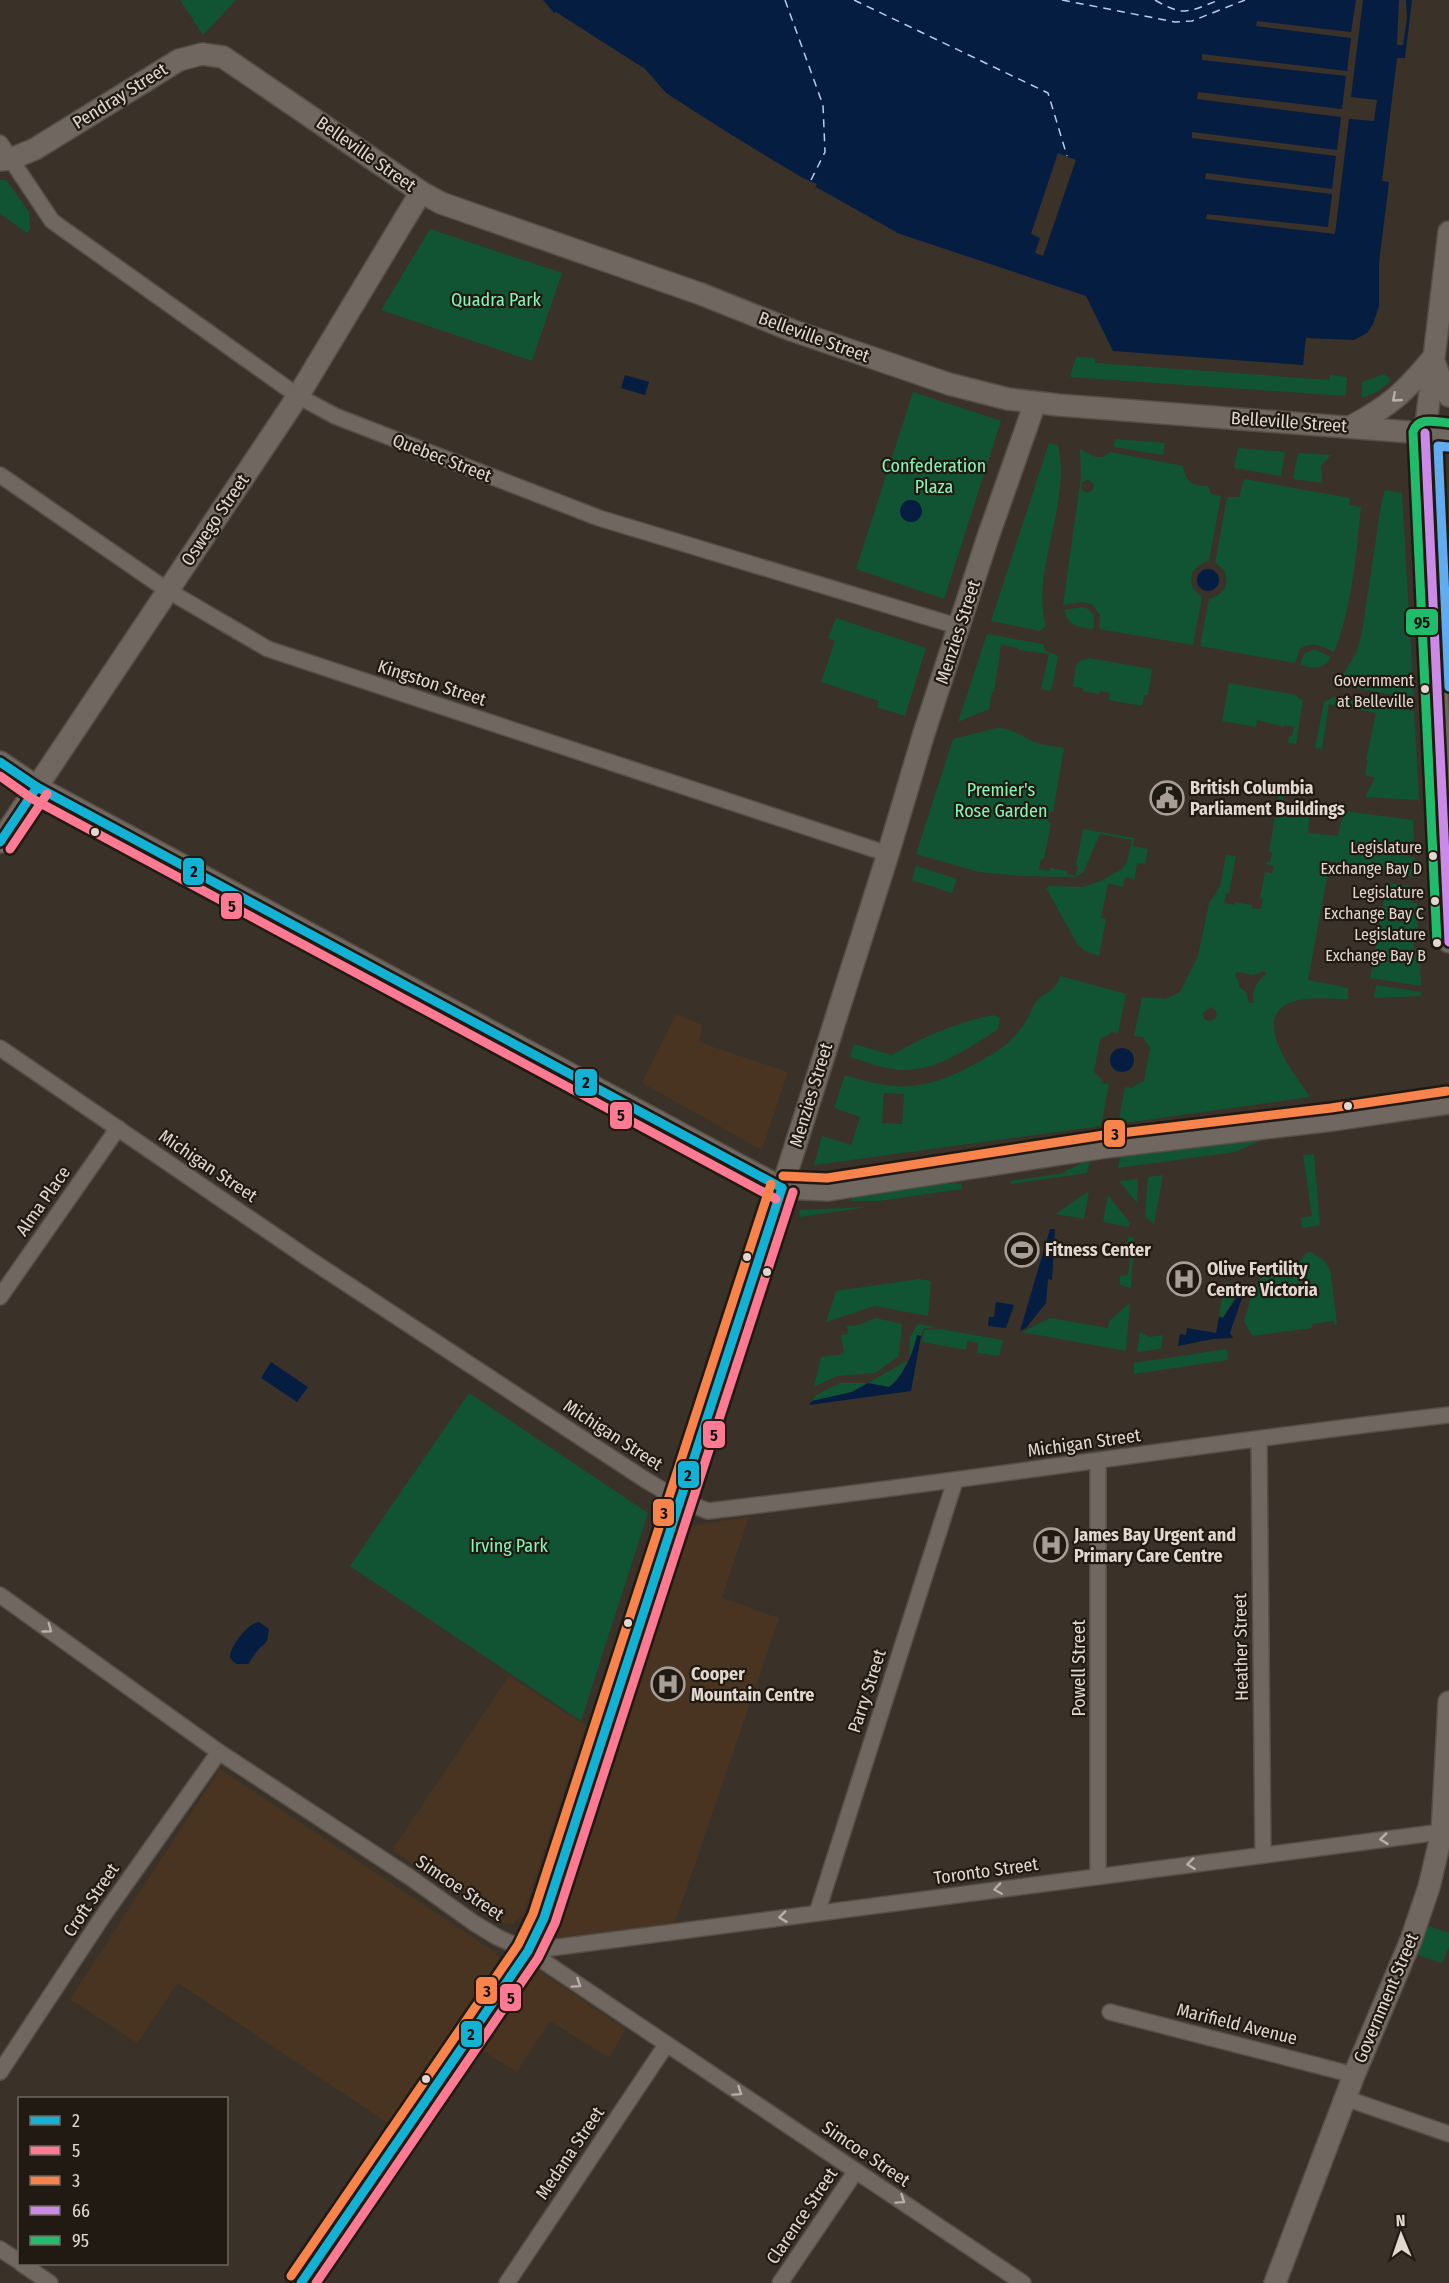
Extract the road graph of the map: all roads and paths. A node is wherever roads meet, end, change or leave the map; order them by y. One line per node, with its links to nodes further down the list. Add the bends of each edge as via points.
1 (234, 63): 2 (street, Pendray Street, via 202,54 178,60 34,148); 3 (street, Belleville Street)
2 (4, 154): 6 (street, Quebec Street, via 52,221)
3 (421, 192): 6 (street, Oswego Street); 8 (street, Belleville Street, via 463,213 701,294 791,330 958,387)
4 (1449, 232): 5 (street)
5 (1433, 358): 7 (street); 9 (street, one-way to 9, via 1391,403); 10 (street)
6 (298, 396): 13 (street, Oswego Street); 14 (street, Quebec Street, via 335,416 600,518)
7 (1449, 396)
8 (1035, 403): 9 (street, Belleville Street); 14 (street, Menzies Street)
9 (1350, 427): 10 (street, Belleville Street)
10 (1425, 433): 11 (street, Belleville Street); 19 (street)
11 (1449, 435)
12 (0, 475): 13 (street, Kingston Street)
13 (167, 590): 16 (street, Oswego Street); 18 (street, Kingston Street, via 268,649)
14 (960, 627): 18 (street, Menzies Street)
15 (0, 762): 16 (street)
16 (37, 787): 17 (street, Oswego Street); 23 (street)
17 (0, 842)
18 (888, 854): 23 (street, Menzies Street)
19 (1449, 942)
20 (0, 1048): 22 (street, Michigan Street)
21 (1449, 1103): 23 (street, via 1106,1147 828,1190)
22 (118, 1128): 24 (street, Alma Place); 29 (street, Michigan Street, via 309,1259)
23 (782, 1188): 29 (street, Menzies Street)
24 (0, 1297)
25 (1449, 1416): 26 (street, Michigan Street)
26 (1259, 1439): 27 (street, Michigan Street); 34 (street, Heather Street)
27 (1098, 1461): 28 (street, Michigan Street); 35 (street, Powell Street)
28 (955, 1481): 29 (street, Michigan Street, via 708,1511); 36 (street, Parry Street)
29 (679, 1500): 37 (street, Menzies Street, via 544,1918)
30 (2, 1602): 32 (street, Simcoe Street, one-way to 32)
31 (1449, 1702): 33 (street, Government Street)
32 (219, 1752): 37 (street, Simcoe Street, via 474,1923); 40 (street, Croft Street, via 103,1916)
33 (1446, 1831): 34 (street, Toronto Street, one-way to 34); 41 (street, Government Street, via 1411,1940)
34 (1263, 1855): 35 (street, Toronto Street, one-way to 35)
35 (1098, 1876): 36 (street, Toronto Street, one-way to 36)
36 (816, 1913): 37 (street, Toronto Street, one-way to 37)
37 (528, 1951): 39 (street, Simcoe Street, one-way to 39); 49 (street, Menzies Street)
38 (1110, 2012): 41 (street, Marifield Avenue)
39 (666, 2045): 44 (street, Simcoe Street, one-way to 44); 50 (street, Medana Street)
40 (0, 2072)
41 (1354, 2075): 42 (street, Government Street)
42 (1345, 2098): 43 (street); 53 (street, Government Street)
43 (1449, 2134)
44 (856, 2171): 51 (street, Clarence Street); 52 (street, Simcoe Street, one-way to 52)
45 (0, 2249): 46 (street)
46 (18, 2261)
47 (24, 2265): 48 (street)
48 (50, 2283)
49 (301, 2283)
50 (507, 2283)
51 (780, 2283)
52 (1023, 2283)
53 (1275, 2283)

